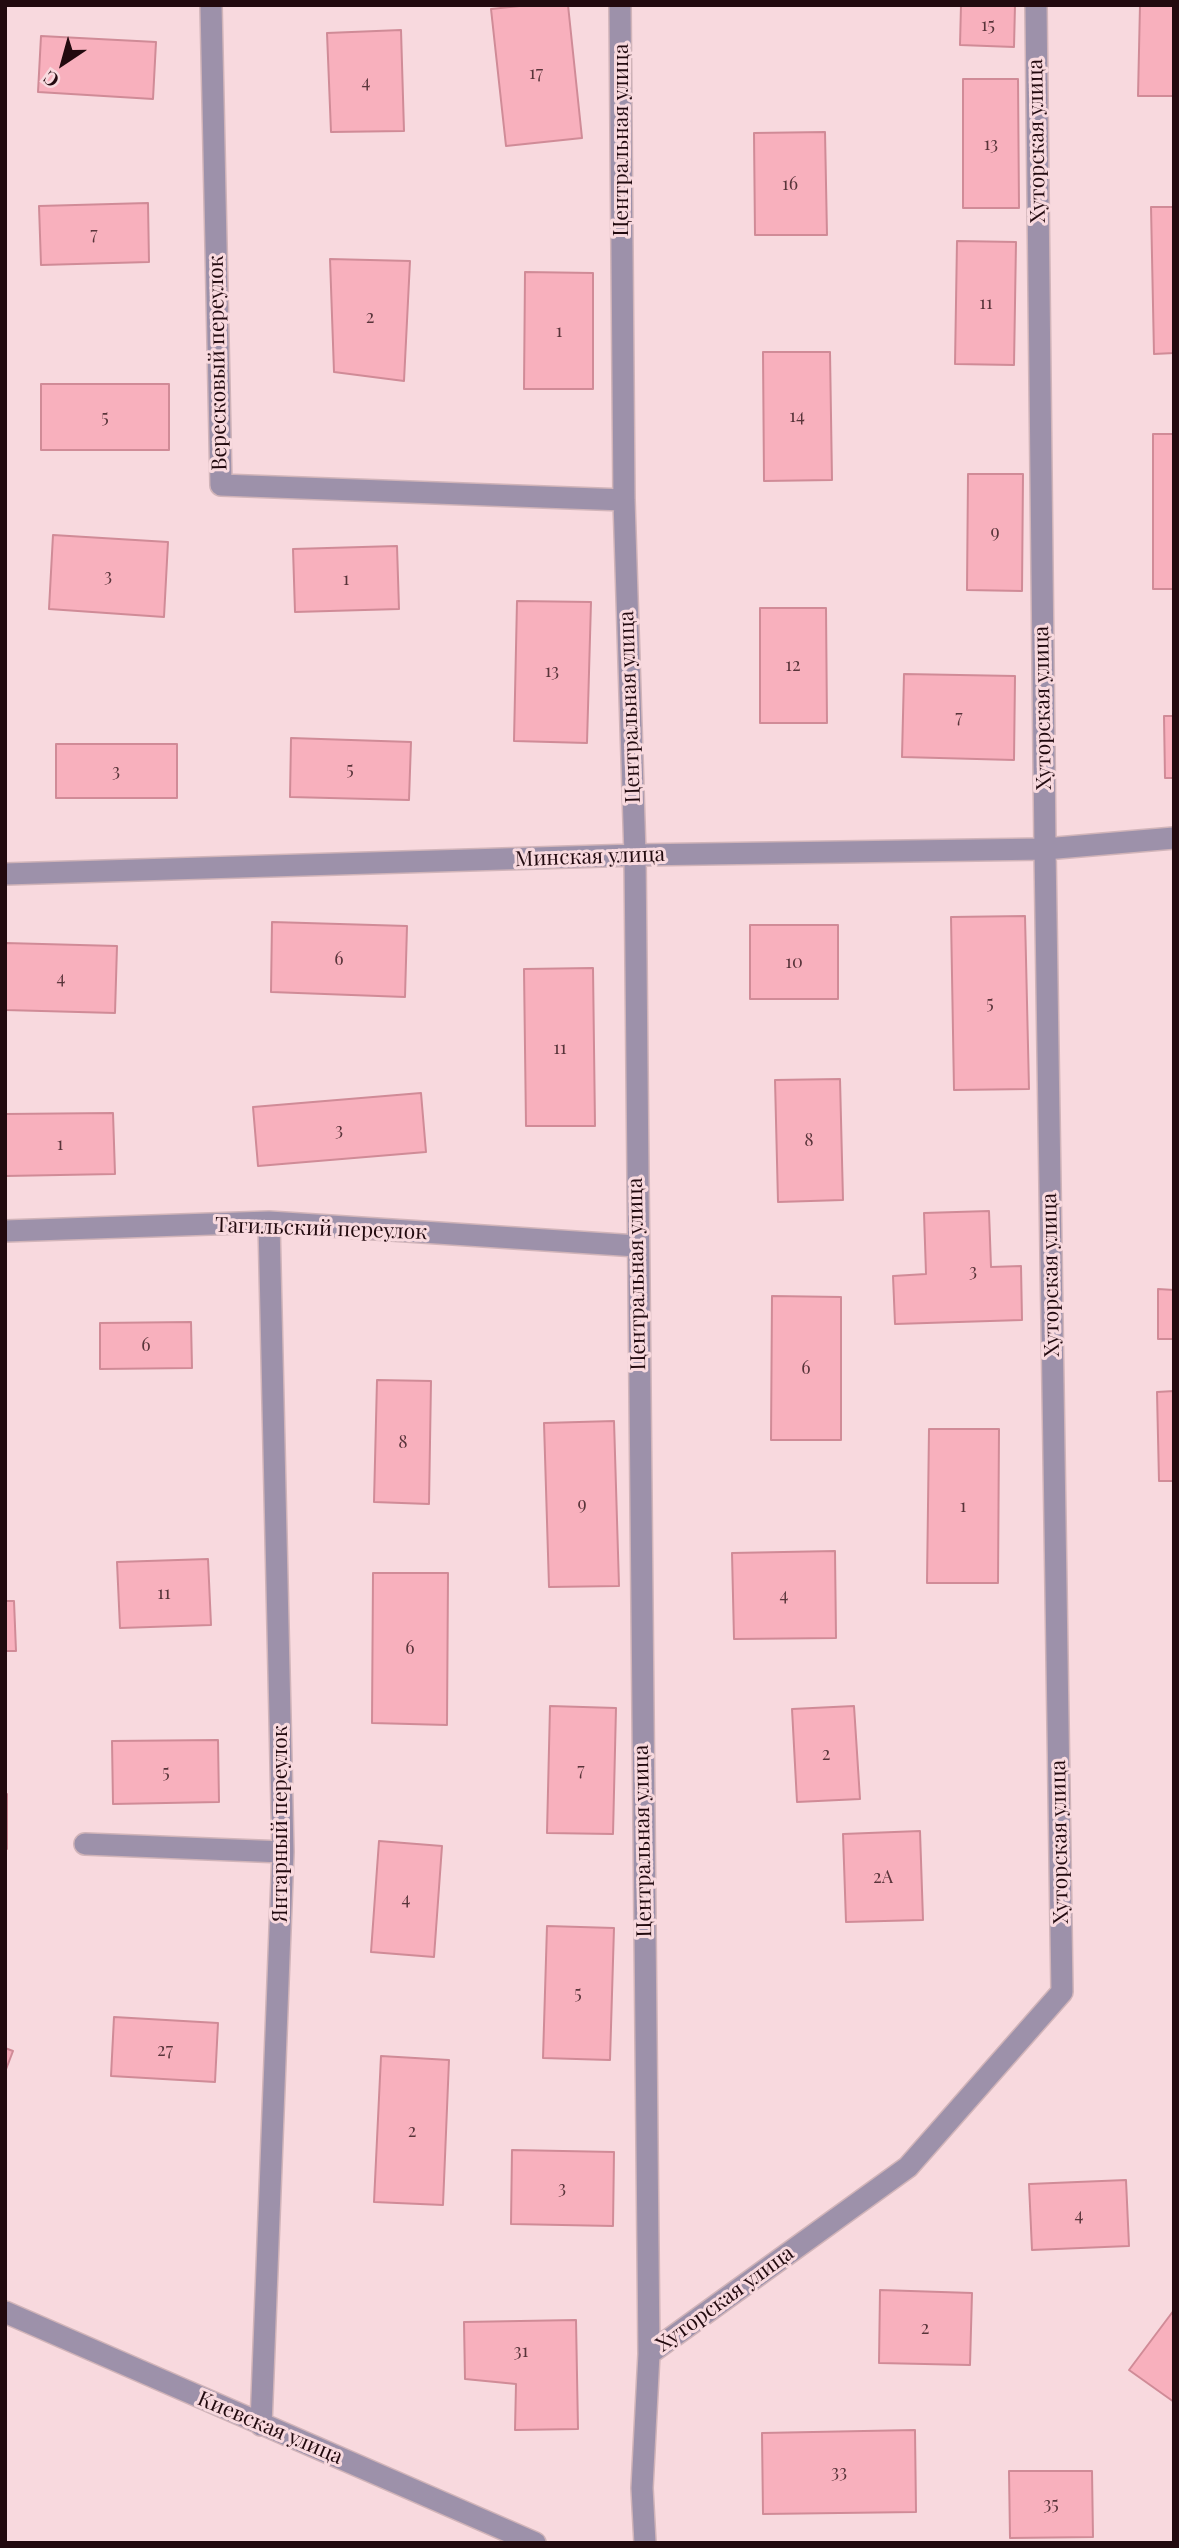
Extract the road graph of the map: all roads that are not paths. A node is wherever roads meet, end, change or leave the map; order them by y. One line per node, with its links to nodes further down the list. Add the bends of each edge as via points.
1 (211, 5): 4 (street, Вересковый переулок, via 220,485)
2 (621, 5): 4 (street, Центральная улица)
3 (1036, 5): 6 (street, Хуторская улица)
4 (624, 500): 7 (street, Центральная улица)
5 (1174, 838): 6 (street, Минская улица)
6 (1045, 849): 7 (street, Минская улица); 15 (street, Хуторская улица, via 1062,1992 908,2167)
7 (635, 855): 8 (street, Минская улица); 11 (street, Центральная улица)
8 (5, 874)
9 (269, 1222): 10 (street, Тагильский переулок); 11 (street, Тагильский переулок); 13 (street, Янтарный переулок)
10 (5, 1231)
11 (637, 1246): 15 (street, Центральная улица)
12 (85, 1844): 13 (street)
13 (283, 1852): 16 (street, Янтарный переулок)
14 (5, 2312): 16 (street, Киевская улица)
15 (649, 2354): 18 (street, Центральная улица, via 642,2488)
16 (261, 2425): 17 (street, Киевская улица)
17 (535, 2543)
18 (645, 2543)

